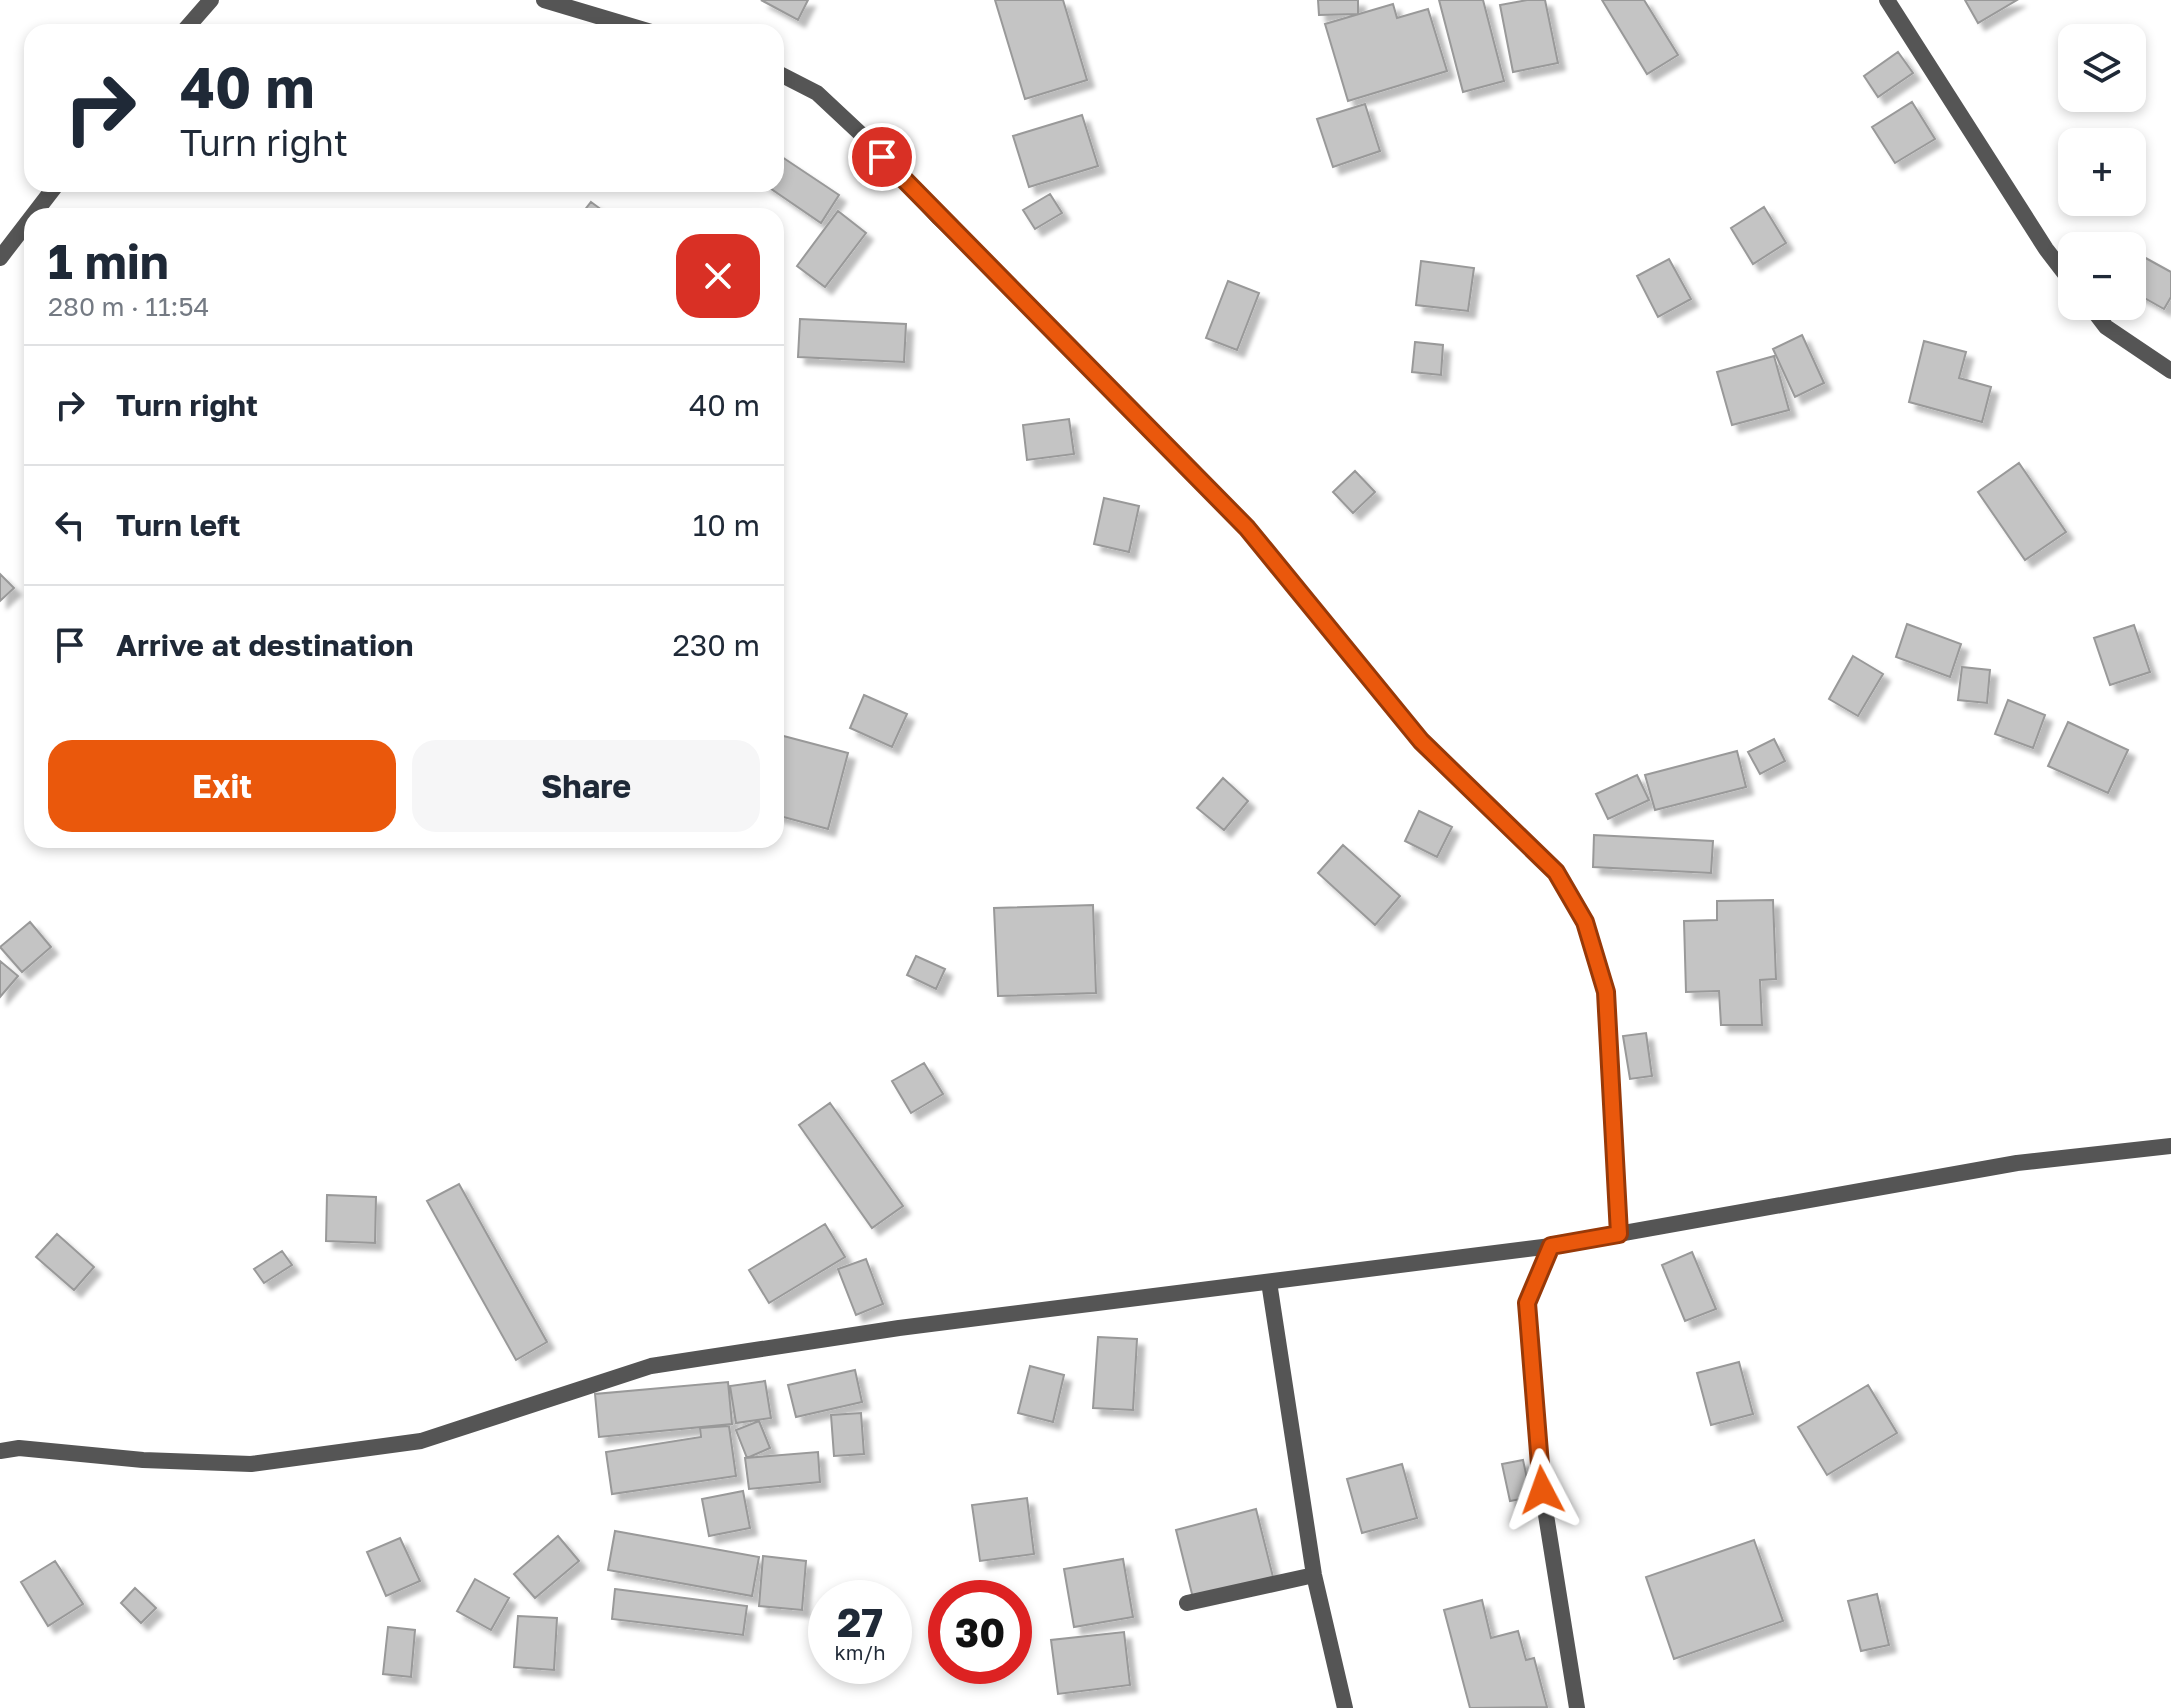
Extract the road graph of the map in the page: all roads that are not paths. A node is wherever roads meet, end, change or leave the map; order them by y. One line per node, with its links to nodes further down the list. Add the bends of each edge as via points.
1 (211, 0): 4 (street)
2 (544, 0): 5 (street)
3 (1887, 0): 11 (street)
4 (190, 24)
5 (624, 24)
6 (784, 76): 15 (street, via 817,93 863,136 1247,528 1421,741 1556,872 1585,922 1606,992)
7 (51, 192): 8 (street)
8 (39, 208)
9 (24, 227): 10 (street)
10 (0, 258)
11 (2058, 265)
12 (2101, 320): 13 (street)
13 (2171, 371)
14 (2171, 1146): 15 (street, via 2017,1163)
15 (1619, 1234): 16 (street)
16 (1551, 1246): 17 (street); 22 (street, via 1527,1303 1542,1490)
17 (1269, 1282): 18 (street, via 899,1328 651,1366 421,1441 251,1464); 19 (street)
18 (0, 1451)
19 (1314, 1575): 20 (street); 21 (street)
20 (1187, 1603)
21 (1345, 1708)
22 (1577, 1708)

